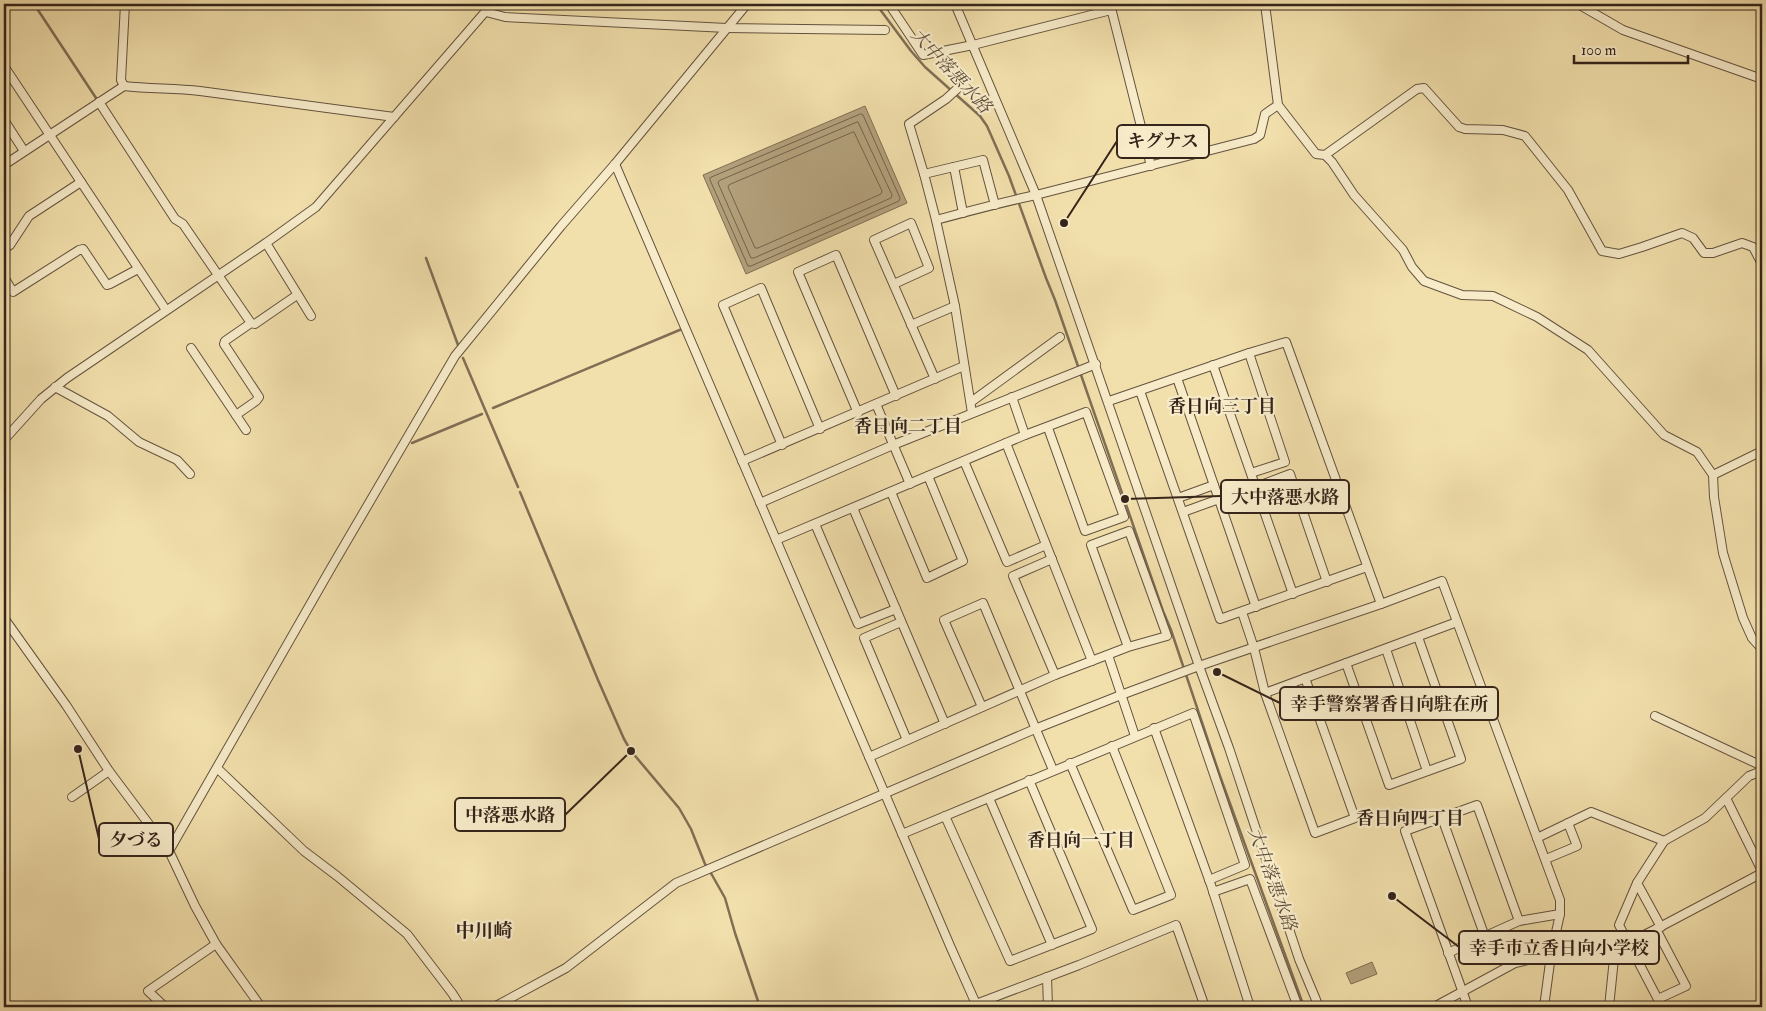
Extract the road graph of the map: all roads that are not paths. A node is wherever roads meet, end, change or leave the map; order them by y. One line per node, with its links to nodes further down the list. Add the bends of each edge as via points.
1 (124, 4): 15 (street, via 121,80)
2 (492, 4): 9 (street)
3 (747, 4): 10 (street)
4 (889, 4): 12 (street, via 923,55)
5 (955, 4): 12 (street)
6 (1265, 4): 18 (street)
7 (1578, 4): 14 (street, via 1623,30)
8 (1110, 7): 12 (street); 26 (street)
9 (486, 12): 10 (street, via 505,17); 19 (street)
10 (727, 28): 11 (street); 24 (street)
11 (886, 30)
12 (973, 45): 30 (street)
13 (4, 66): 21 (street)
14 (1762, 79)
15 (124, 86): 17 (street); 19 (street, via 171,87)
16 (957, 88): 28 (street, via 909,124)
17 (99, 102): 21 (street); 38 (street, via 175,219 183,224)
18 (1278, 105): 23 (street, via 1316,154); 26 (street, via 1265,114 1260,134 1254,139)
19 (394, 117): 34 (street, via 316,207)
20 (4, 120): 22 (street)
21 (50, 135): 22 (street); 29 (street)
22 (24, 151): 25 (street)
23 (1325, 155): 36 (street, via 1417,89 1424,88 1459,127 1503,130 1525,136 1568,190 1602,251 1619,254 1682,233 1693,238 1704,252 1713,253 1742,243 1753,247); 78 (street, via 1354,195 1404,250 1424,281 1462,295 1494,296 1537,317 1588,350 1664,435 1697,452)
24 (615, 164): 74 (street); 128 (street, via 455,356)
25 (4, 165)
26 (1151, 166): 30 (street)
27 (954, 167): 28 (street); 31 (street, via 983,160); 32 (street)
28 (924, 174): 33 (street)
29 (81, 182): 35 (street, via 29,216); 37 (street)
30 (1036, 195): 31 (street); 50 (street)
31 (995, 205): 32 (street)
32 (963, 213): 33 (street)
33 (936, 220): 42 (street)
34 (266, 243): 38 (street); 41 (street)
35 (4, 249)
36 (1762, 264)
37 (138, 269): 39 (street, via 107,285 83,249 13,292); 43 (street)
38 (219, 275): 43 (street); 45 (street)
39 (4, 278)
40 (894, 284): 40 (street, via 874,240 912,223 929,268); 46 (street)
41 (297, 295): 44 (street); 45 (street, via 255,324)
42 (955, 306): 46 (street); 52 (street)
43 (166, 310): 55 (street)
44 (311, 316)
45 (251, 323): 64 (street, via 224,344 259,397)
46 (911, 324): 53 (street)
47 (1060, 337): 60 (street)
48 (191, 348): 64 (street)
49 (1249, 353): 51 (street); 76 (street, via 1285,462); 93 (street, via 1286,342)
50 (1096, 364): 58 (street); 59 (street)
51 (1213, 365): 54 (street); 76 (street)
52 (964, 366): 53 (street); 60 (street)
53 (935, 378): 57 (street)
54 (1177, 378): 56 (street); 81 (street)
55 (55, 386): 69 (street); 77 (street, via 108,416 139,442 177,460)
56 (1140, 391): 59 (street); 84 (street)
57 (896, 396): 61 (street); 62 (street, via 836,255 828,258 798,272)
58 (1012, 397): 63 (street); 68 (street)
59 (1108, 401): 111 (street)
60 (971, 402): 63 (street)
61 (876, 404): 62 (street); 72 (street)
62 (858, 412): 66 (street)
63 (972, 413): 72 (street)
64 (236, 415): 67 (street)
65 (1048, 428): 65 (street, via 1086,412 1124,517 1086,531); 68 (street)
66 (820, 429): 71 (street); 71 (street, via 761,288 723,305)
67 (246, 430)
68 (1025, 435): 70 (street)
69 (4, 440)
70 (1006, 444): 75 (street); 91 (street)
71 (782, 445): 74 (street)
72 (893, 445): 80 (street); 86 (street)
73 (1762, 451): 78 (street)
74 (742, 461): 86 (street)
75 (964, 461): 79 (street); 91 (street, via 1007,562)
76 (1252, 473): 82 (street)
77 (190, 474)
78 (1713, 475): 107 (street, via 1723,553 1743,618 1752,638)
79 (928, 476): 80 (street); 83 (street, via 963,561 926,578)
80 (910, 484): 83 (street)
81 (1214, 485): 84 (street); 85 (street)
82 (1256, 487): 94 (street, via 1290,474); 95 (street)
83 (891, 492): 87 (street)
84 (1178, 498): 88 (street)
85 (1219, 499): 88 (street); 97 (street)
86 (760, 503): 90 (street)
87 (853, 508): 89 (street); 98 (street)
88 (1183, 512): 99 (street, via 1220,619)
89 (815, 524): 90 (street); 98 (street, via 858,624)
90 (776, 540): 125 (street)
91 (1046, 545): 92 (street)
92 (1052, 559): 109 (street); 112 (street, via 1013,576)
93 (1367, 567): 94 (street); 96 (street)
94 (1327, 582): 95 (street)
95 (1293, 594): 97 (street)
96 (1382, 604): 102 (street, via 1442,581); 105 (street)
97 (1256, 607): 99 (street)
98 (896, 609): 101 (street)
99 (1242, 612): 105 (street)
100 (4, 618): 130 (street)
101 (901, 622): 119 (street); 123 (street, via 864,638)
102 (1457, 622): 103 (street); 142 (street)
103 (1418, 637): 106 (street); 131 (street, via 1461,759)
104 (1128, 647): 104 (street, via 1091,545 1129,531 1167,636); 108 (street)
105 (1254, 648): 111 (street); 115 (street)
106 (1386, 649): 110 (street); 131 (street)
107 (1762, 649)
108 (1108, 655): 109 (street); 116 (street)
109 (1092, 661): 112 (street)
110 (1346, 663): 113 (street); 131 (street, via 1390,785)
111 (1199, 666): 116 (street); 171 (street, via 1299,959)
112 (1055, 675): 114 (street)
113 (1305, 678): 115 (street); 115 (street, via 1355,818 1314,833)
114 (1019, 691): 117 (street); 117 (street, via 983,603 944,620); 121 (street)
115 (1265, 693)
116 (1121, 695): 121 (street); 122 (street)
117 (982, 707): 119 (street)
118 (1655, 716): 127 (street)
119 (945, 724): 123 (street)
120 (1154, 728): 122 (street); 147 (street); 147 (street, via 1193,713 1245,865)
121 (1035, 729): 129 (street); 134 (street)
122 (1135, 736): 124 (street)
123 (907, 740): 125 (street)
124 (1112, 746): 126 (street); 126 (street, via 1171,895 1133,910)
125 (869, 757): 134 (street)
126 (1070, 763): 129 (street)
127 (1762, 766)
128 (217, 768): 144 (street); 166 (street, via 304,851 407,934)
129 (1053, 770): 133 (street)
130 (109, 771): 135 (street); 144 (street)
131 (1427, 771)
132 (1762, 771): 137 (street, via 1749,776)
133 (1029, 780): 136 (street); 156 (street, via 1092,929)
134 (884, 793): 141 (street); 167 (street, via 676,883 566,968)
135 (72, 797)
136 (989, 798): 138 (street); 156 (street)
137 (1726, 798): 143 (street, via 1704,818); 146 (street)
138 (945, 816): 141 (street); 156 (street, via 1010,961)
139 (1442, 818): 151 (street, via 1477,805); 153 (street); 158 (street, via 1405,831)
140 (1568, 822): 142 (street); 143 (street, via 1591,812); 145 (street, via 1577,846)
141 (902, 834): 160 (street, via 976,1004)
142 (1537, 838): 145 (street)
143 (1664, 841): 148 (street)
144 (169, 851): 155 (street)
145 (1546, 859): 150 (street, via 1560,900)
146 (1762, 872): 152 (street)
147 (1209, 880): 149 (street)
148 (1637, 883): 152 (street); 154 (street, via 1619,925)
149 (1213, 892): 169 (street); 170 (street, via 1250,879)
150 (1560, 914): 151 (street); 159 (street)
151 (1519, 921): 153 (street)
152 (1659, 928): 154 (street); 162 (street, via 1686,986)
153 (1485, 936): 158 (street)
154 (1628, 943): 157 (street); 162 (street)
155 (216, 944): 164 (street, via 148,991); 165 (street)
156 (1052, 945)
157 (1615, 949): 159 (street, via 1592,957); 175 (street)
158 (1448, 953): 161 (street)
159 (1551, 955): 161 (street, via 1514,962); 174 (street)
160 (1047, 977): 163 (street, via 1176,925); 168 (street)
161 (1462, 992): 172 (street); 173 (street)
162 (1658, 1000): 176 (street)
163 (1202, 1006)
164 (164, 1007)
165 (261, 1007)
166 (461, 1007)
167 (494, 1007)
168 (1048, 1007)
169 (1250, 1007)
170 (1298, 1007)
171 (1319, 1007)
172 (1434, 1007)
173 (1468, 1007)
174 (1544, 1007)
175 (1609, 1007)
176 (1662, 1007)

